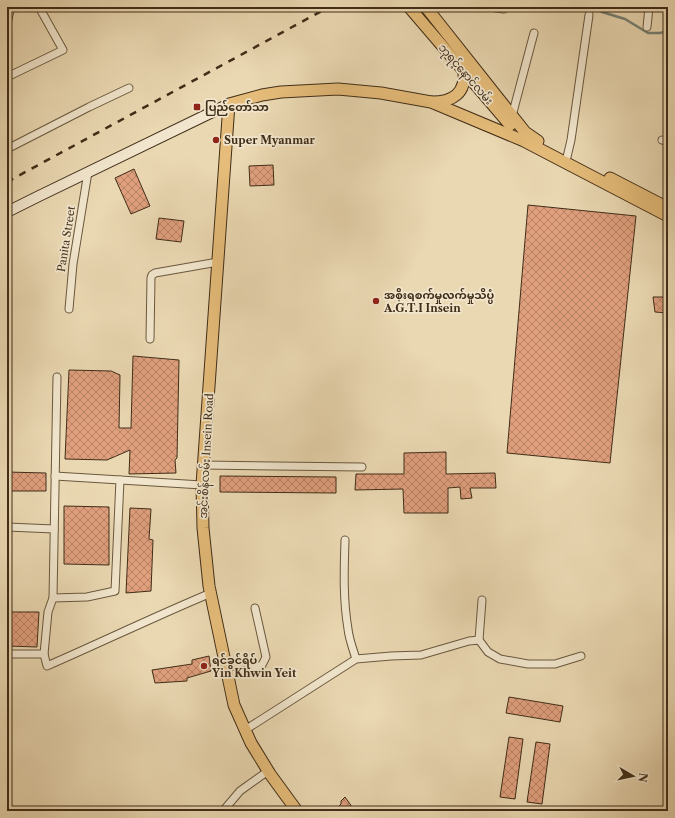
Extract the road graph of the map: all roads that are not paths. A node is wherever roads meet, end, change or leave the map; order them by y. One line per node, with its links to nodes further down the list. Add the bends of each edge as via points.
1 (11, 7): 9 (street)
2 (39, 7): 13 (street, via 63,50)
3 (409, 7): 12 (main road, ဘုရင့်နောင်လမ်း)
4 (426, 7): 17 (main road, ဘုရင့်နောင်လမ်း)
5 (489, 7): 7 (street)
6 (649, 7): 10 (street)
7 (504, 9)
8 (589, 15): 20 (street)
9 (7, 23)
10 (647, 27)
11 (534, 33): 17 (street)
12 (464, 71): 15 (main road, via 465,80 452,99); 18 (main road, ဘုရင့်နောင်လမ်း)
13 (7, 77)
14 (129, 88): 19 (street)
15 (431, 102): 16 (main road, via 338,89 281,92); 18 (main road)
16 (229, 104): 21 (main road); 25 (main road, အင်းစိန်လမ်း Insein Road)
17 (512, 116): 18 (main road, ဘုရင့်နောင်လမ်း)
18 (528, 140): 20 (main road)
19 (7, 150)
20 (566, 160): 22 (main road); 24 (main road)
21 (88, 172): 23 (main road); 26 (street, Panita Street, via 73,264)
22 (668, 208)
23 (7, 212)
24 (668, 216)
25 (218, 262): 27 (street, via 152,275); 29 (main road, အင်းစိန်လမ်း Insein Road)
26 (69, 309)
27 (150, 339)
28 (57, 377): 31 (street)
29 (204, 465): 30 (street); 33 (main road, အင်းစိန်လမ်း Insein Road)
30 (362, 467)
31 (55, 476): 32 (street); 35 (street)
32 (120, 480): 33 (street); 38 (street, via 116,591 87,597)
33 (202, 485): 37 (main road, အင်းစိန်လမ်း Insein Road, via 203,528)
34 (7, 527): 35 (street)
35 (54, 529): 38 (street)
36 (345, 540): 45 (street, via 346,612)
37 (211, 593): 43 (street, via 47,666); 46 (main road, အင်းစိန်လမ်း Insein Road)
38 (53, 598): 43 (street, via 48,612)
39 (482, 600): 41 (street)
40 (255, 608): 46 (street, via 266,657 262,665)
41 (479, 640): 44 (street, via 488,652 500,659 528,664 555,664); 45 (street, via 422,655)
42 (7, 654): 43 (street)
43 (44, 654)
44 (581, 656)
45 (356, 659): 47 (street)
46 (228, 676): 47 (main road, အင်းစိန်လမ်း Insein Road, via 234,705)
47 (245, 730): 48 (main road, အင်းစိန်လမ်း Insein Road)
48 (268, 771): 49 (street, via 240,791); 50 (main road, အင်းစိန်လမ်း Insein Road)
49 (223, 811)
50 (297, 811)

